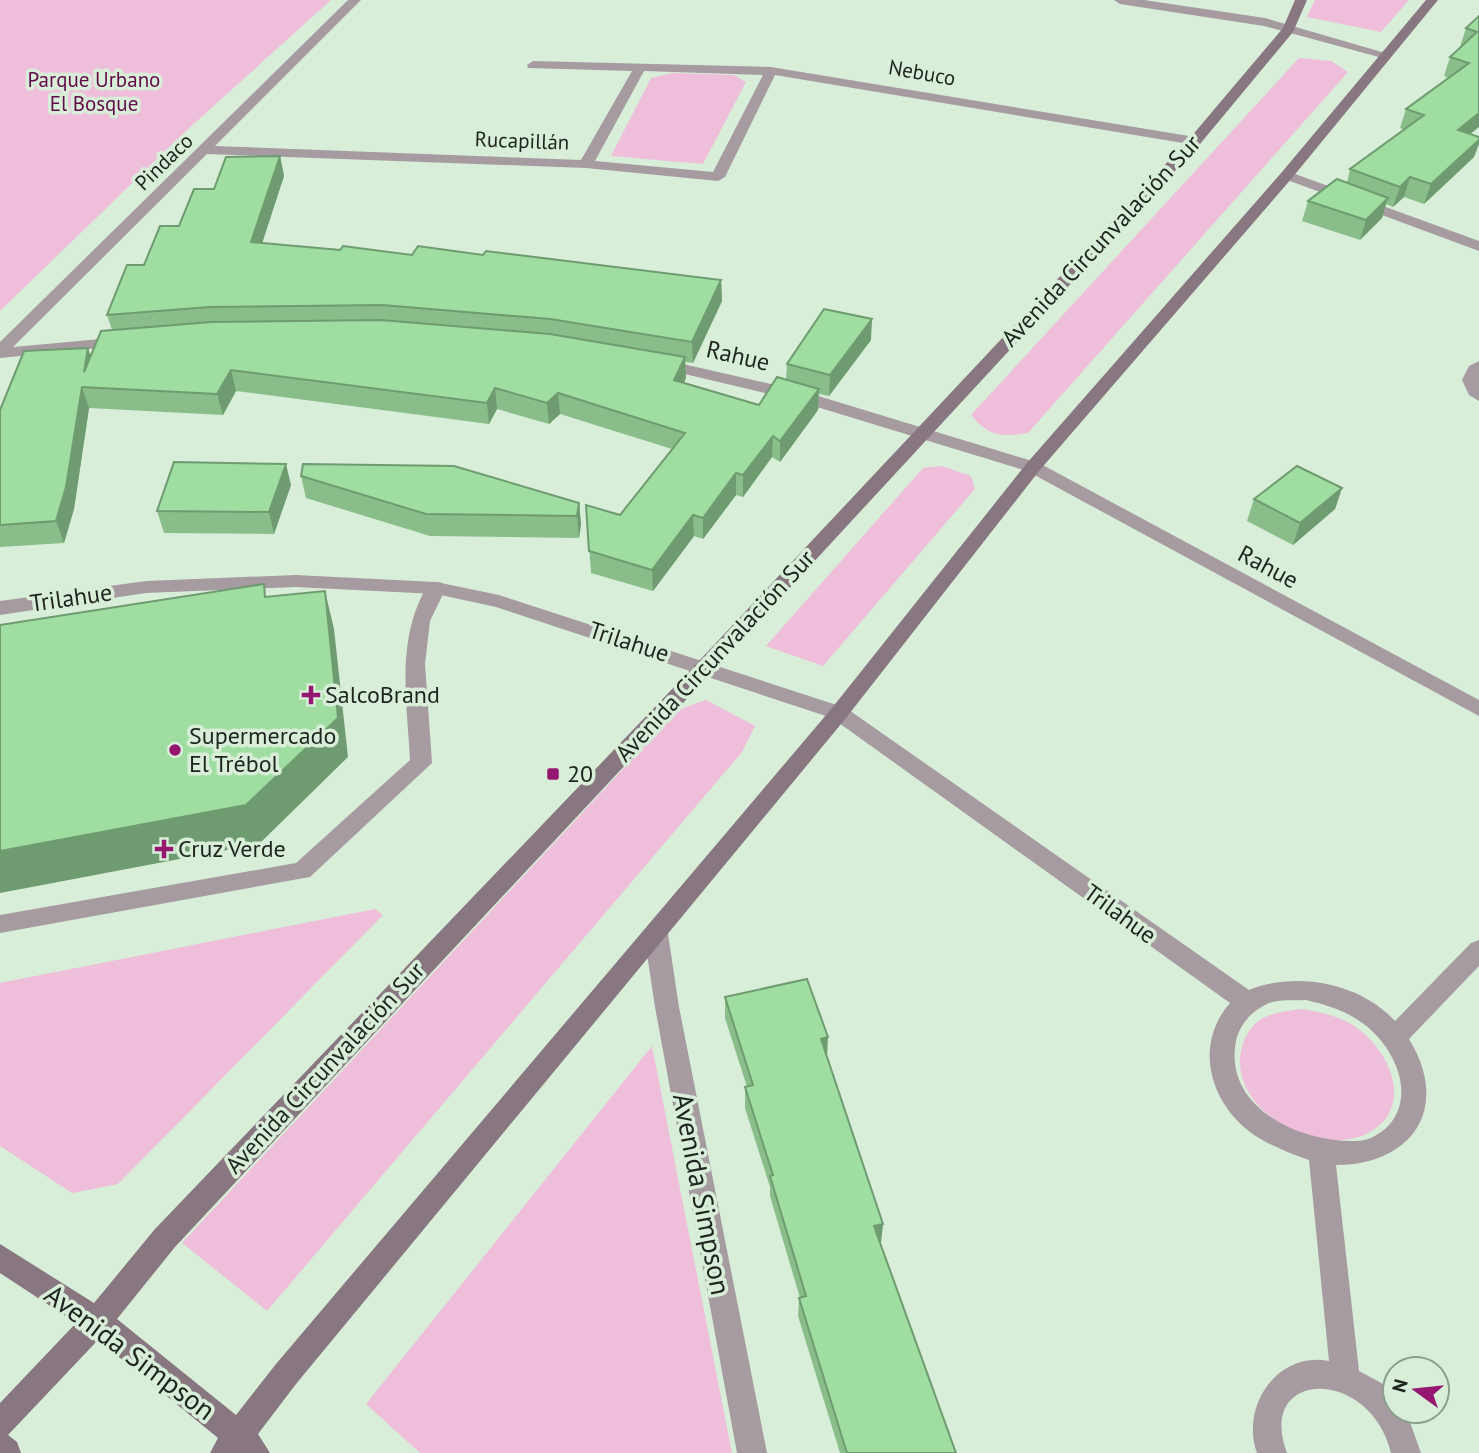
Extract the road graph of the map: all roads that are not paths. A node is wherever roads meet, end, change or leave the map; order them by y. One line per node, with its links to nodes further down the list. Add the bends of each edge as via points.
1 (355, 0): 11 (street, Pindaco)
2 (1120, 0): 5 (street)
3 (1301, 0): 5 (main road, Avenida Circunvalación Sur)
4 (1432, 0): 6 (main road)
5 (1289, 29): 6 (street); 10 (main road, Avenida Circunvalación Sur)
6 (1387, 55): 13 (main road)
7 (533, 65): 8 (street, Nebuco)
8 (640, 67): 9 (street, Nebuco); 12 (street)
9 (771, 71): 10 (street, Nebuco); 12 (street, Rucapillán, via 718,177)
10 (1195, 141): 20 (main road, Avenida Circunvalación Sur)
11 (206, 150): 12 (street, Rucapillán); 16 (street, Pindaco)
12 (586, 164)
13 (1287, 175): 14 (street); 21 (main road)
14 (1479, 246)
15 (142, 340): 16 (street)
16 (0, 352)
17 (634, 359): 20 (street, Rahue, via 717,375)
18 (1479, 366): 19 (street, via 1469,378)
19 (1479, 396)
20 (923, 433): 21 (street, Rahue); 24 (main road, Avenida Circunvalación Sur)
21 (1033, 467): 25 (street, Rahue); 26 (main road)
22 (436, 589): 23 (street, Trilahue, via 295,581 146,587); 24 (street, Trilahue, via 499,601); 27 (street, via 420,621 415,664 421,763 302,871)
23 (0, 608)
24 (705, 667): 26 (street, Trilahue); 34 (main road, Avenida Circunvalación Sur, via 165,1238)
25 (1479, 709)
26 (839, 713): 28 (main road); 30 (street, Trilahue)
27 (0, 923)
28 (656, 934): 38 (main road, via 286,1374); 40 (street, Avenida Simpson)
29 (1479, 950): 31 (street)
30 (1248, 1003): 31 (street, via 1273,992 1306,990 1328,995 1370,1014); 32 (street, via 1231,1018 1222,1038 1220,1062 1228,1086 1265,1130)
31 (1395, 1038): 32 (street, via 1414,1072 1414,1107 1398,1136 1364,1153)
32 (1322, 1154): 35 (street)
33 (0, 1257): 34 (main road, Avenida Simpson)
34 (97, 1321): 36 (main road, Avenida Circunvalación Sur); 38 (main road, Avenida Simpson)
35 (1345, 1377): 41 (street, via 1300,1376 1281,1387 1266,1426); 42 (street, via 1387,1408)
36 (0, 1424)
37 (0, 1447): 39 (main road)
38 (240, 1447)
39 (6, 1453)
40 (752, 1453)
41 (1272, 1453)
42 (1406, 1453)

